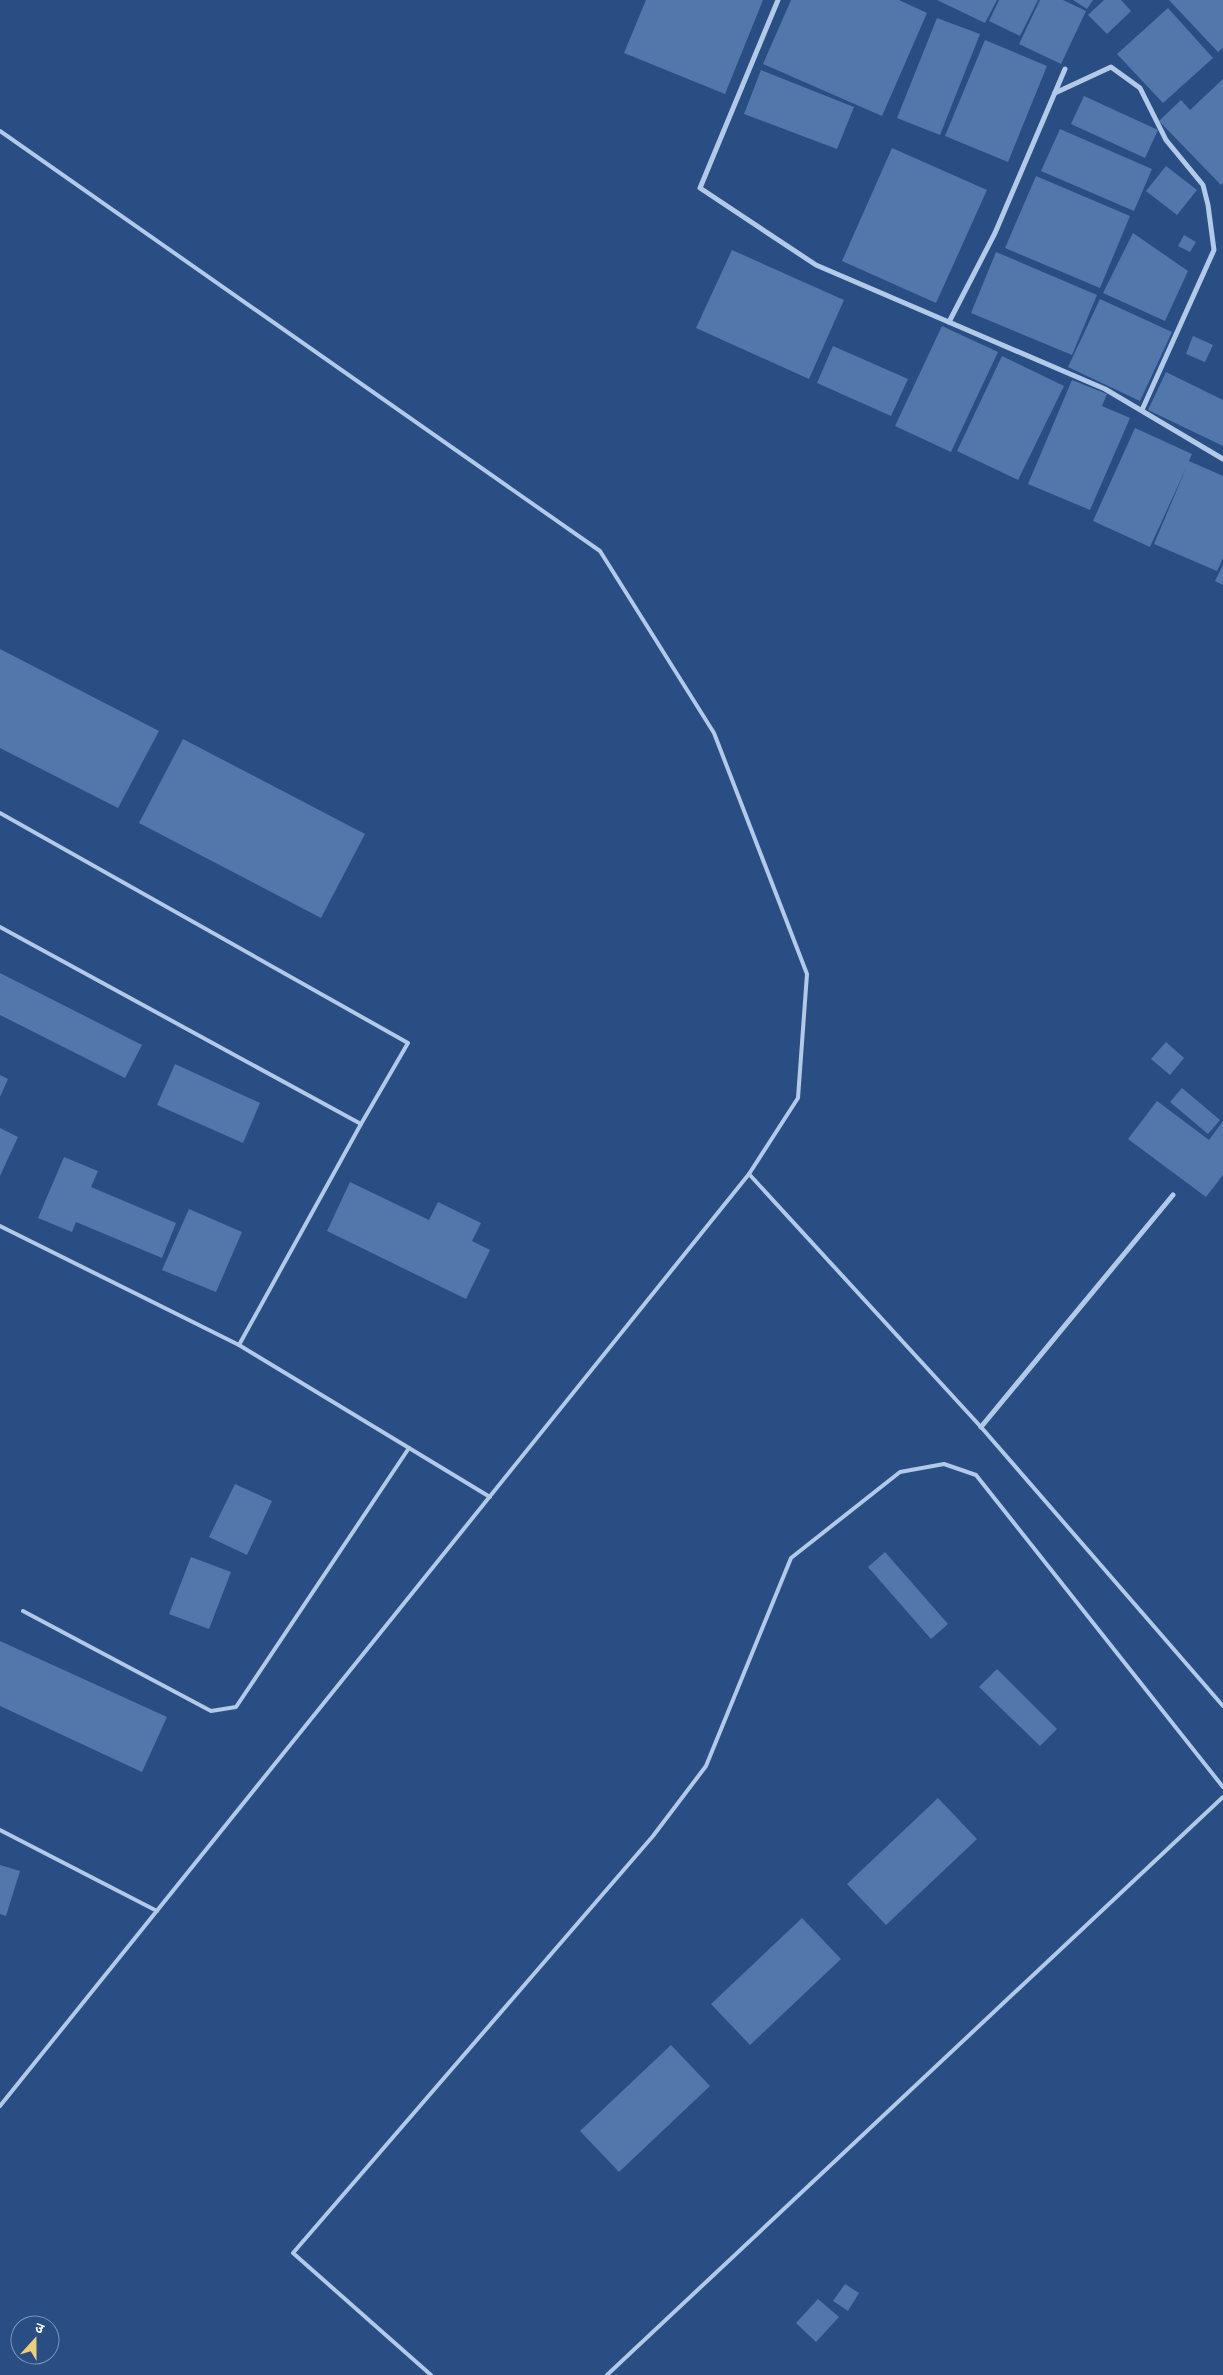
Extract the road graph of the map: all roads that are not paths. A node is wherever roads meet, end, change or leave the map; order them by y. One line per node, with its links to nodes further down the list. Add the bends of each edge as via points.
1 (778, 0): 5 (street, via 700,188 816,265)
2 (1066, 69): 3 (street)
3 (1055, 93): 5 (street, via 995,233); 6 (street, via 1111,67 1140,88 1166,140 1203,185 1214,250)
4 (0, 131): 11 (lane, via 600,551 714,733 807,974 798,1098)
5 (949, 322): 6 (street, via 1105,389)
6 (1142, 410): 7 (street)
7 (1223, 459)
8 (0, 813): 10 (lane, via 408,1043)
9 (0, 927): 10 (lane)
10 (361, 1124): 14 (lane)
11 (749, 1174): 15 (lane); 17 (lane)
12 (1172, 1196): 15 (street)
13 (0, 1226): 14 (lane)
14 (239, 1345): 16 (lane)
15 (981, 1427): 19 (lane)
16 (409, 1448): 17 (lane); 18 (lane, via 236,1707 211,1711)
17 (490, 1497): 23 (lane)
18 (23, 1611)
19 (1223, 1706)
20 (1223, 1787): 25 (lane, via 976,1475 944,1464 900,1472 791,1558 706,1766 653,1836 293,2253)
21 (1223, 1797): 26 (lane)
22 (0, 1830): 23 (lane)
23 (157, 1911): 24 (lane)
24 (0, 2106)
25 (431, 2375)
26 (607, 2375)

